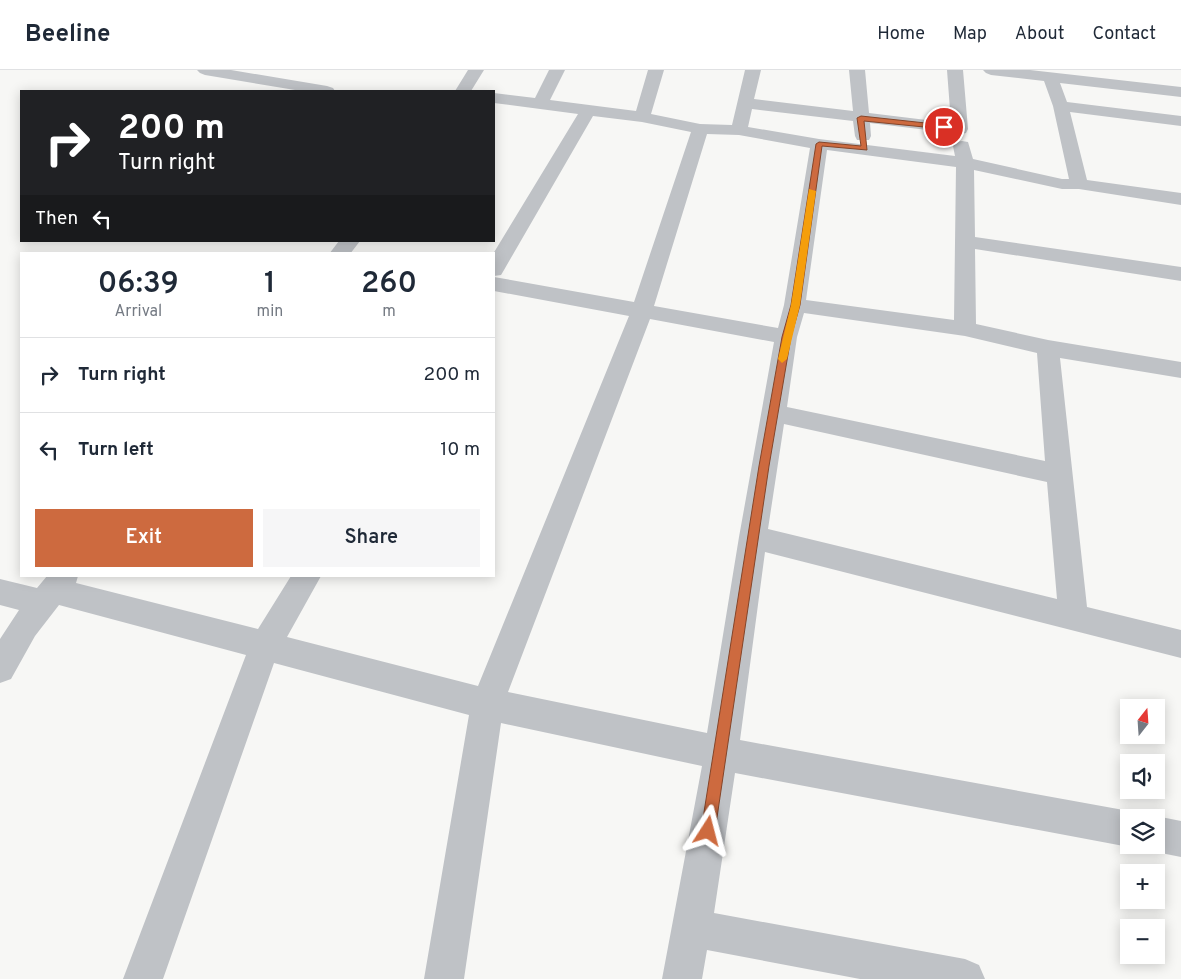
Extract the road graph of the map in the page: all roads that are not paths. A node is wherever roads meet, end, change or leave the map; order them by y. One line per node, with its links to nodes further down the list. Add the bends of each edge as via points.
1 (205, 70): 10 (street)
2 (476, 70): 11 (street)
3 (556, 70): 14 (street)
4 (656, 70): 18 (street)
5 (753, 70): 15 (street)
6 (857, 70): 19 (street)
7 (955, 70): 22 (street)
8 (991, 70): 9 (street)
9 (1050, 77): 12 (street); 16 (street)
10 (320, 90)
11 (464, 90)
12 (1181, 92)
13 (495, 98): 14 (street)
14 (540, 104): 17 (street)
15 (746, 104): 19 (street); 23 (street)
16 (1061, 106): 20 (street); 27 (street)
17 (588, 110): 18 (street); 32 (street)
18 (642, 118): 21 (street)
19 (861, 118): 22 (street); 25 (street)
20 (1181, 121)
21 (700, 129): 23 (street); 36 (street)
22 (960, 129): 26 (street)
23 (739, 130): 24 (street)
24 (819, 144): 25 (street); 35 (street)
25 (864, 149): 26 (street)
26 (965, 163): 27 (street, via 1062,184); 30 (street)
27 (1079, 184): 28 (street)
28 (1181, 199)
29 (349, 242): 31 (street)
30 (965, 242): 33 (street); 37 (street)
31 (341, 252)
32 (495, 268)
33 (1181, 274)
34 (495, 284): 36 (street)
35 (795, 305): 37 (street); 38 (street)
36 (642, 311): 38 (street); 51 (street)
37 (965, 329): 39 (street)
38 (786, 337): 41 (street)
39 (1048, 348): 40 (street); 42 (street)
40 (1181, 370)
41 (773, 413): 42 (street); 43 (street)
42 (1059, 474): 47 (street)
43 (752, 537): 47 (street); 52 (street)
44 (307, 577): 49 (street)
45 (54, 590): 46 (street); 49 (street); 50 (street, via 24,626)
46 (0, 592)
47 (1073, 615): 48 (street)
48 (1181, 644)
49 (265, 646): 51 (street); 57 (street)
50 (0, 668)
51 (486, 704): 52 (street); 58 (street)
52 (721, 753): 53 (street); 56 (street)
53 (1120, 827)
54 (1165, 836): 55 (street)
55 (1181, 839)
56 (692, 928): 59 (street); 60 (street)
57 (143, 979)
58 (444, 979)
59 (682, 979)
60 (965, 979)

